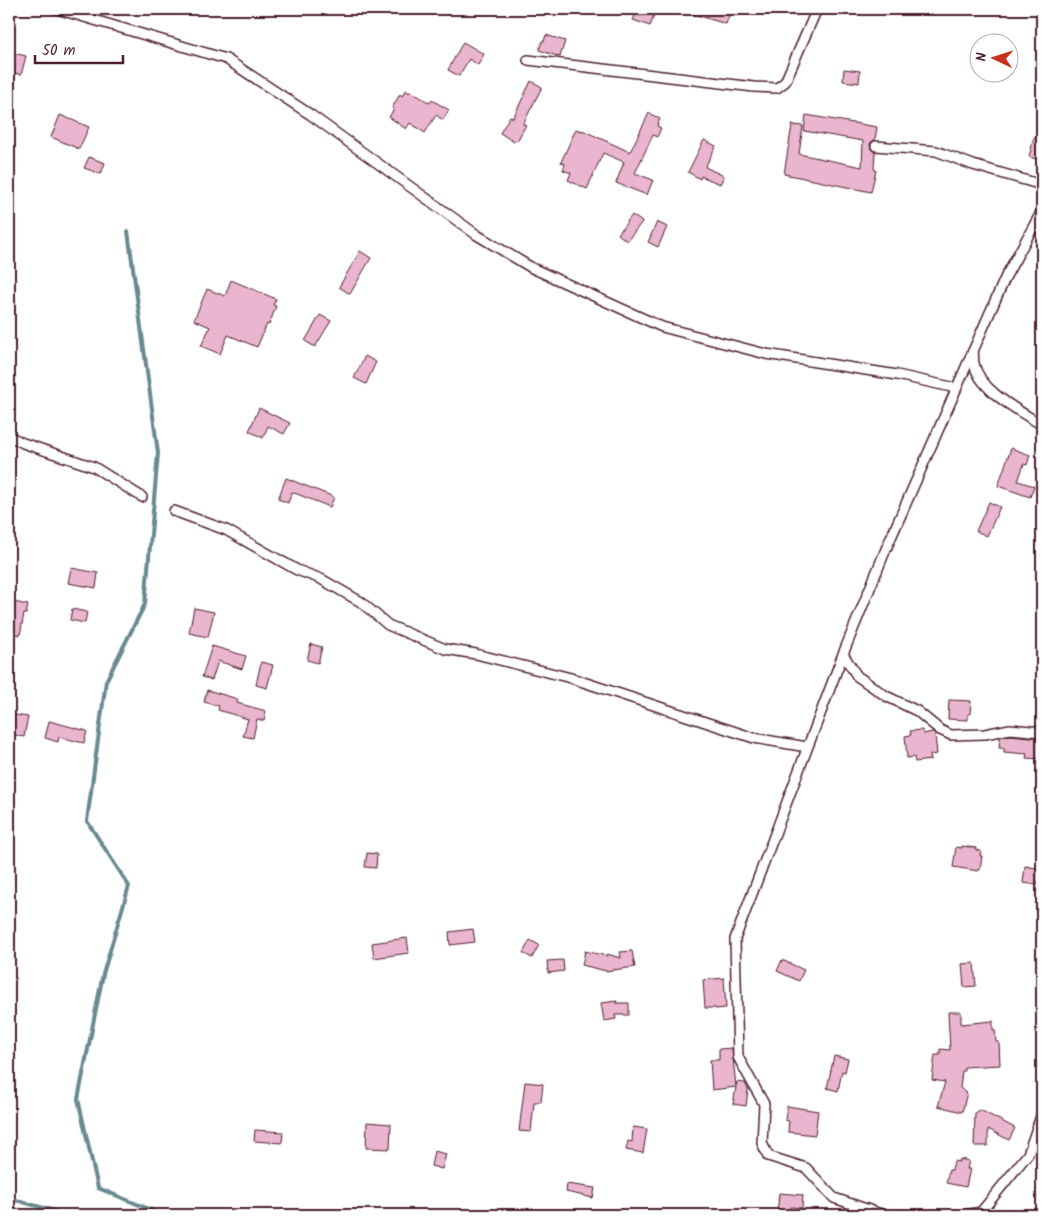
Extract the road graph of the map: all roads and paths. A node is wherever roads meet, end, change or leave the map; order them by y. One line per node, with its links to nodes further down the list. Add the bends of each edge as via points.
1 (57, 9): 8 (street, via 226,59 311,115 477,235 532,268 662,327 766,354)
2 (817, 9): 3 (street, via 785,82 776,88)
3 (528, 60)
4 (876, 146): 5 (street, via 936,151)
5 (1042, 185)
6 (1042, 211): 7 (street, via 1006,276)
7 (973, 349): 8 (street); 9 (street, via 974,364 984,384 997,397)
8 (956, 388): 13 (street)
9 (1042, 425)
10 (9, 436): 11 (street, via 94,467)
11 (142, 497)
12 (174, 511): 15 (street, via 226,530 297,570 354,597 388,625 445,649 571,678 754,738)
13 (843, 654): 14 (street, via 857,676 951,735 1010,729); 15 (street)
14 (1042, 732)
15 (807, 747): 17 (street, via 735,938 738,1057 764,1104 762,1143 768,1156 806,1168 834,1198)
16 (1042, 1113): 18 (street, via 1028,1154 981,1212)
17 (884, 1215)
18 (965, 1215)

